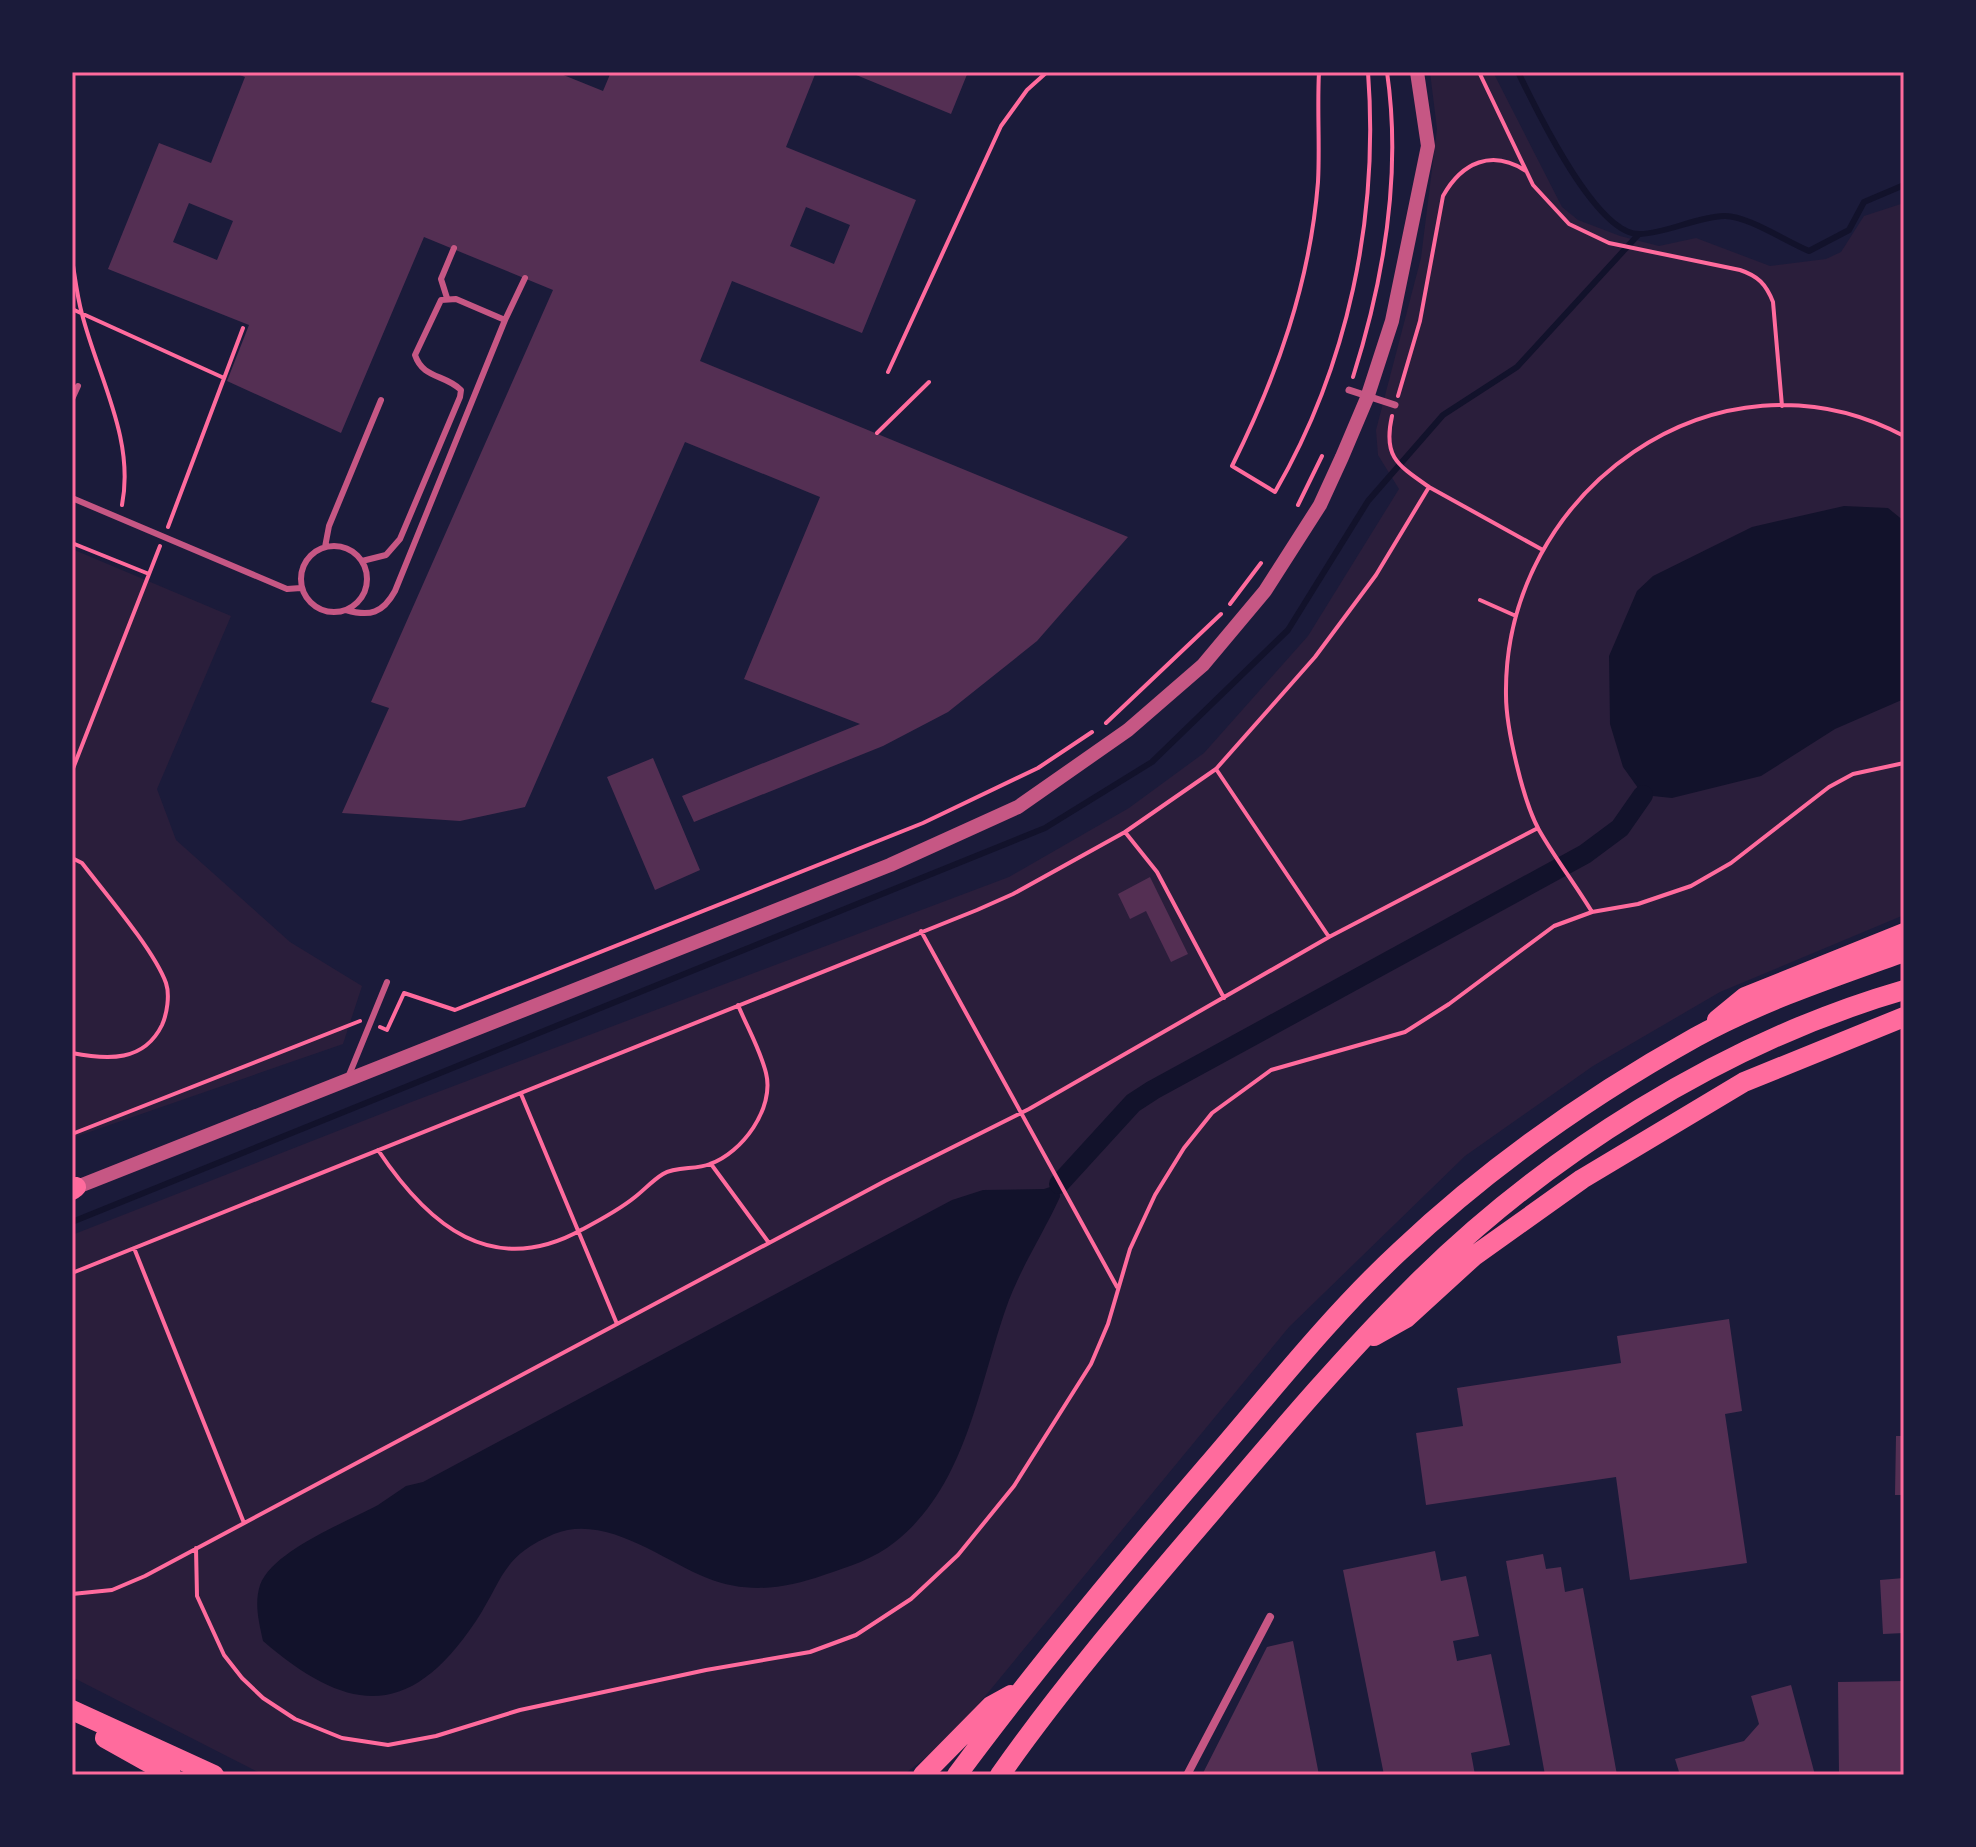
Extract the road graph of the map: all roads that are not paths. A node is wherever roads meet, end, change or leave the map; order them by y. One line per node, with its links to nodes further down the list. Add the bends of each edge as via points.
1 (1417, 72): 8 (street, via 1428,146 1392,321)
2 (454, 248): 4 (lane, via 441,279)
3 (525, 278): 5 (lane)
4 (447, 298): 5 (lane); 14 (lane, via 435,307 415,355 425,372 456,385 460,397 400,539 386,555)
5 (505, 320): 16 (lane, via 395,591 375,613)
6 (78, 386): 9 (lane)
7 (1349, 390): 8 (street)
8 (1367, 398): 11 (street); 23 (street, via 1320,505 1265,591 1203,665 1128,730 1018,807 890,865)
9 (72, 399)
10 (381, 400): 13 (lane)
11 (1395, 405)
12 (72, 498): 15 (lane, via 287,589)
13 (325, 547): 14 (lane, via 346,548); 15 (lane, via 302,567)
14 (362, 561): 16 (lane, via 366,589)
15 (301, 588): 16 (lane, via 323,611)
16 (346, 610)
17 (1904, 933): 22 (highway, via 1745,997)
18 (1904, 952): 22 (highway, via 1815,983)
19 (387, 982): 23 (lane)
20 (1904, 990): 25 (highway, via 1712,1068 1576,1151 1464,1240)
21 (1904, 1017): 25 (highway, via 1744,1082 1595,1170 1474,1256 1406,1318)
22 (1699, 1036): 27 (highway, via 1612,1087 1469,1191 1399,1251 1300,1359)
23 (348, 1079): 24 (street)
24 (73, 1189)
25 (1360, 1344): 36 (highway, via 1110,1632)
26 (1270, 1617): 37 (street)
27 (1018, 1691): 34 (highway, via 991,1706); 35 (highway)
28 (72, 1710): 33 (highway)
29 (72, 1719): 30 (highway)
30 (131, 1753): 31 (highway); 32 (highway)
31 (159, 1775)
32 (171, 1775)
33 (214, 1775)
34 (923, 1775)
35 (957, 1775)
36 (1000, 1775)
37 (1187, 1775)

